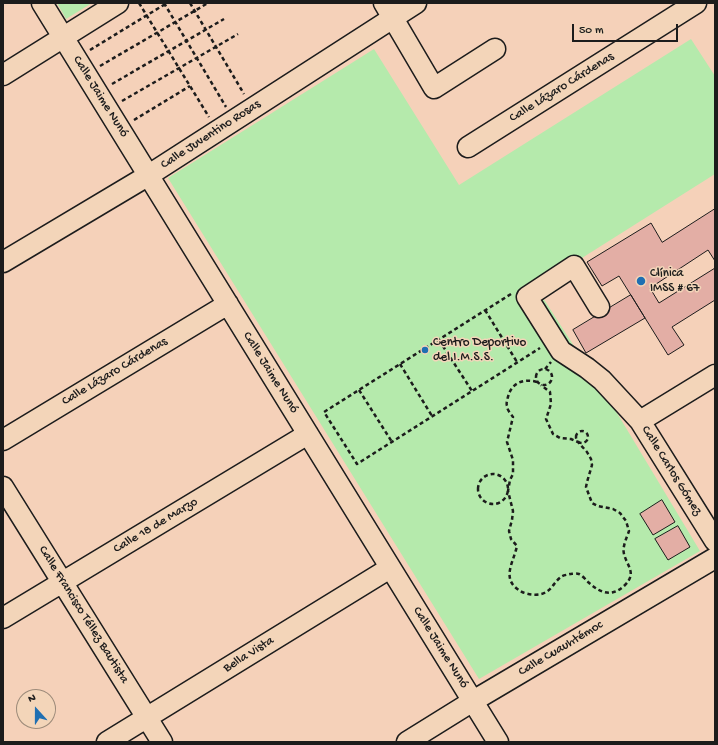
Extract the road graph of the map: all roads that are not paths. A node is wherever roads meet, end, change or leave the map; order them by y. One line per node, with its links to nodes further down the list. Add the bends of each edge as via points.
1 (42, 3): 6 (street, Calle Jaime Nunó)
2 (118, 3): 6 (street)
3 (416, 3): 5 (street, Calle Juventino Rosas)
4 (696, 3): 9 (street, Calle Lázaro Cárdenas)
5 (388, 10): 7 (street, via 434,88); 10 (street, Calle Juventino Rosas, via 253,108)
6 (64, 38): 8 (street); 10 (street, Calle Jaime Nunó)
7 (495, 49)
8 (3, 75)
9 (468, 147)
10 (148, 175): 11 (street, Calle Juventino Rosas); 12 (street, Calle Jaime Nunó)
11 (3, 262)
12 (228, 304): 16 (street, Calle Jaime Nunó); 17 (street, Calle Lázaro Cárdenas)
13 (600, 307): 15 (street, Calle Carlos Gómez, via 574,266 527,297 561,351 602,380)
14 (715, 375): 15 (street)
15 (640, 421): 19 (street, Calle Carlos Gómez)
16 (308, 434): 21 (street, Calle Jaime Nunó); 22 (street, Calle 18 de Marzo)
17 (3, 440)
18 (3, 487): 22 (street, Calle Francisco Téllez Bautista)
19 (715, 541)
20 (715, 558): 24 (street, Calle Cuauhtémoc)
21 (390, 568): 24 (street, Calle Jaime Nunó); 25 (street, Bella Vista)
22 (63, 582): 23 (street, Calle 18 de Marzo); 25 (street, Calle Francisco Téllez Bautista)
23 (3, 618)
24 (473, 701): 28 (street, Calle Cuauhtémoc); 29 (street, Calle Jaime Nunó)
25 (147, 718): 26 (street, Bella Vista); 27 (street, Calle Francisco Téllez Bautista)
26 (107, 742)
27 (162, 742)
28 (407, 742)
29 (498, 742)

